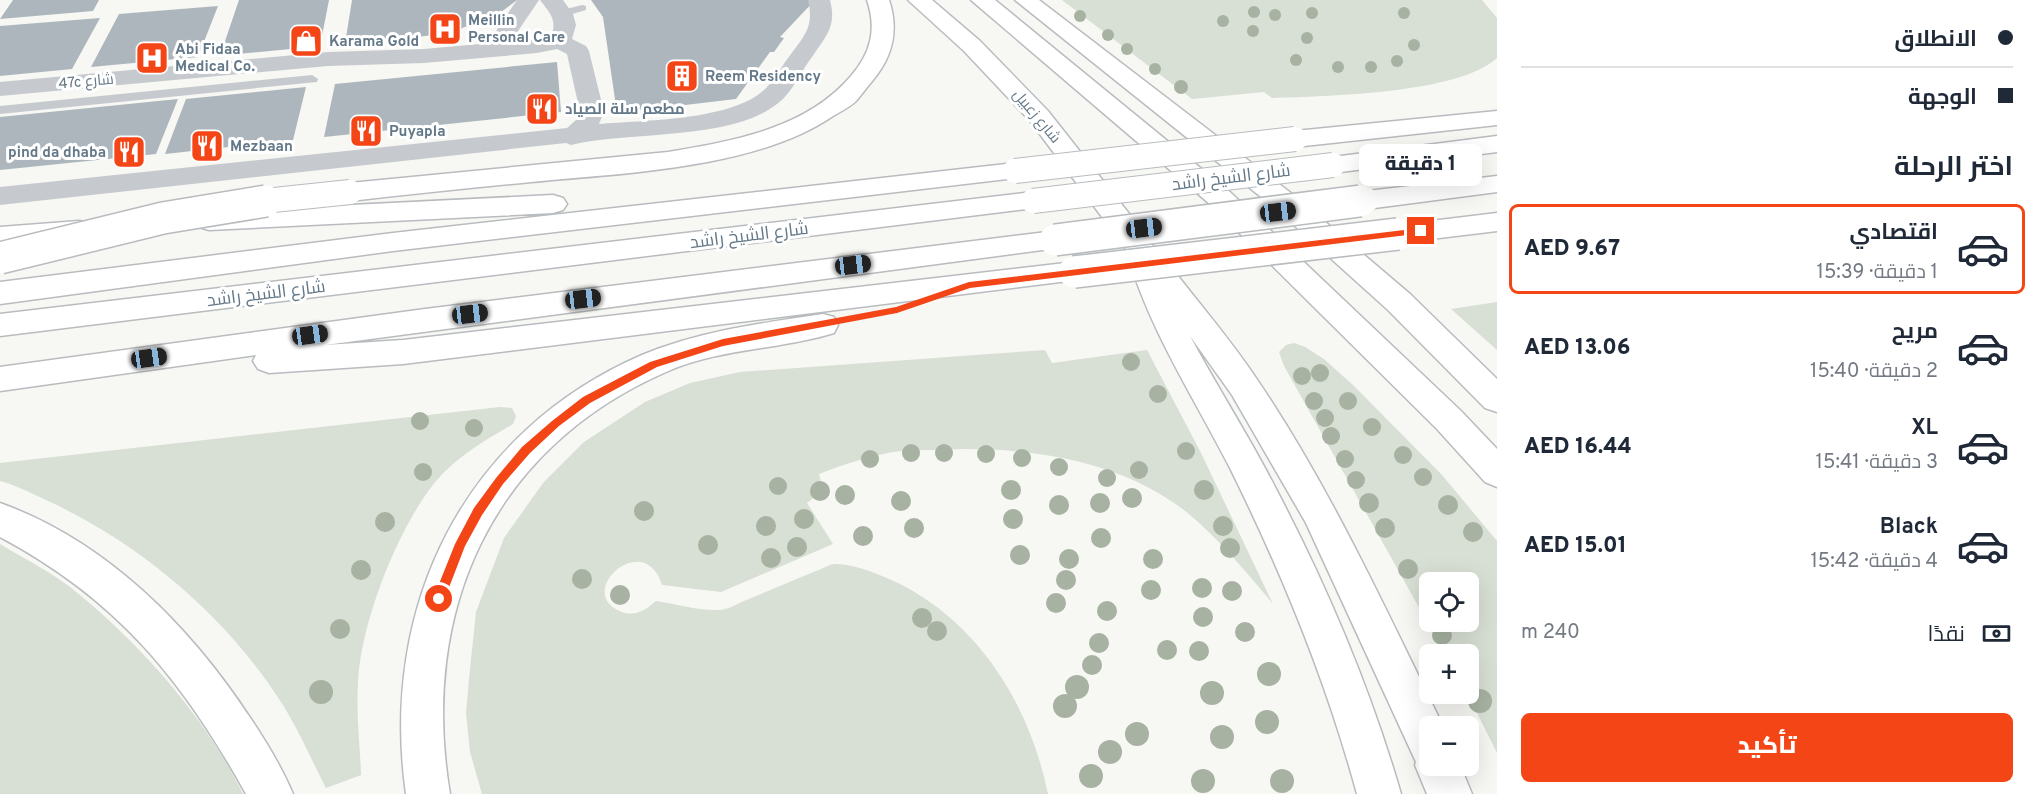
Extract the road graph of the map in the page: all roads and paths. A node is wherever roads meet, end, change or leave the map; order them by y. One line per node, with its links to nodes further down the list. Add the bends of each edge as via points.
1 (528, 0): 9 (street)
2 (819, 0): 20 (street, via 823,16 818,32 775,93 753,109 721,119)
3 (878, 0): 29 (main road, bridge, via 885,28 869,72 824,112 742,146 693,156 264,201 99,232)
4 (919, 0): 28 (main road, شارع زعبيل, via 972,46 1039,116)
5 (982, 0): 36 (main road, via 1221,199 1449,420)
6 (1026, 0): 22 (main road)
7 (1044, 0): 22 (main road, via 1195,119)
8 (565, 7): 10 (street, via 566,29)
9 (509, 25): 11 (street, via 507,31 512,42); 12 (street, 47c شارع)
10 (559, 41): 11 (street, 47c شارع); 20 (street, via 578,51 592,112 587,124)
11 (526, 47): 12 (street, 47c شارع, via 424,56)
12 (387, 55): 14 (street, 47c شارع)
13 (312, 79): 14 (lane)
14 (167, 83): 15 (street, 47c شارع); 17 (lane)
15 (0, 89)
16 (1497, 102): 19 (main road)
17 (0, 110)
18 (1497, 118): 19 (main road)
19 (1345, 134): 25 (main road, bridge)
20 (571, 137): 24 (street)
21 (1497, 144): 32 (main road, شارع الشيخ راشد, bridge)
22 (1233, 161): 35 (main road, via 1342,250)
23 (1497, 184): 33 (main road, bridge)
24 (0, 196)
25 (749, 202): 27 (main road, via 632,199 220,220); 31 (main road, via 382,243)
26 (1497, 222): 30 (main road, bridge)
27 (0, 236)
28 (1139, 246): 38 (main road, شارع زعبيل, via 1244,386 1288,459 1320,515); 42 (main road, via 1163,314 1251,476 1312,605 1358,722)
29 (0, 258)
30 (969, 285): 33 (main road, via 391,353 263,361); 41 (main road, via 897,310 723,342 653,364 586,400 526,450 478,511 444,580 424,660 420,702)
31 (0, 292)
32 (0, 325)
33 (126, 361): 34 (main road)
34 (0, 379)
35 (1497, 399)
36 (1497, 472)
37 (0, 519): 40 (main road, via 74,559 119,593 161,633 201,680 239,735)
38 (1419, 723)
39 (1442, 776): 43 (main road)
40 (271, 794)
41 (428, 794)
42 (1379, 794)
43 (1450, 794)

